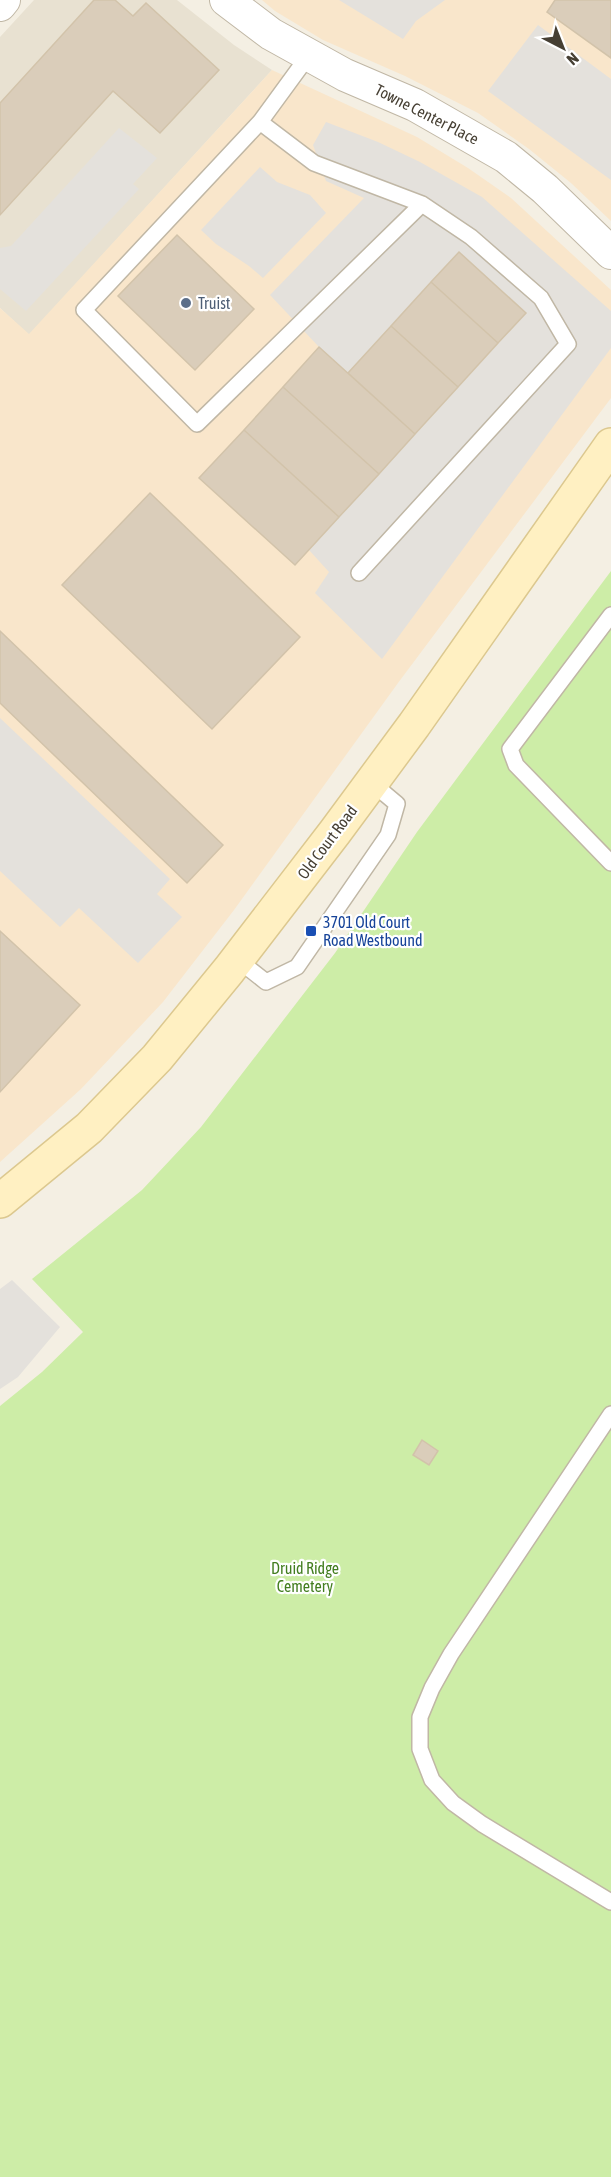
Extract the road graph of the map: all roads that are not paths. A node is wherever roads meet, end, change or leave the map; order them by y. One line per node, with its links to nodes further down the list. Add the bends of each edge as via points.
1 (4, 0): 3 (street)
2 (226, 0): 4 (street, Towne Center Place, via 271,34)
3 (0, 5)
4 (309, 55): 5 (lane); 7 (street, Towne Center Place, via 415,105 506,157)
5 (260, 122): 6 (lane, via 314,163); 6 (lane, via 84,310 197,424)
6 (422, 204): 9 (lane, via 471,237 541,298 567,344)
7 (611, 253)
8 (611, 445): 11 (main road, Old Court Road)
9 (359, 573)
10 (611, 615): 12 (lane, via 510,749 516,765)
11 (372, 783): 13 (main road, Old Court Road); 13 (lane, via 397,804 388,835 297,967 266,982)
12 (611, 863)
13 (237, 959): 14 (main road, Old Court Road, via 149,1066 88,1128)
14 (0, 1202)
15 (611, 1414): 16 (lane, via 451,1654 420,1717 420,1749 432,1780 453,1803)
16 (611, 1902)

